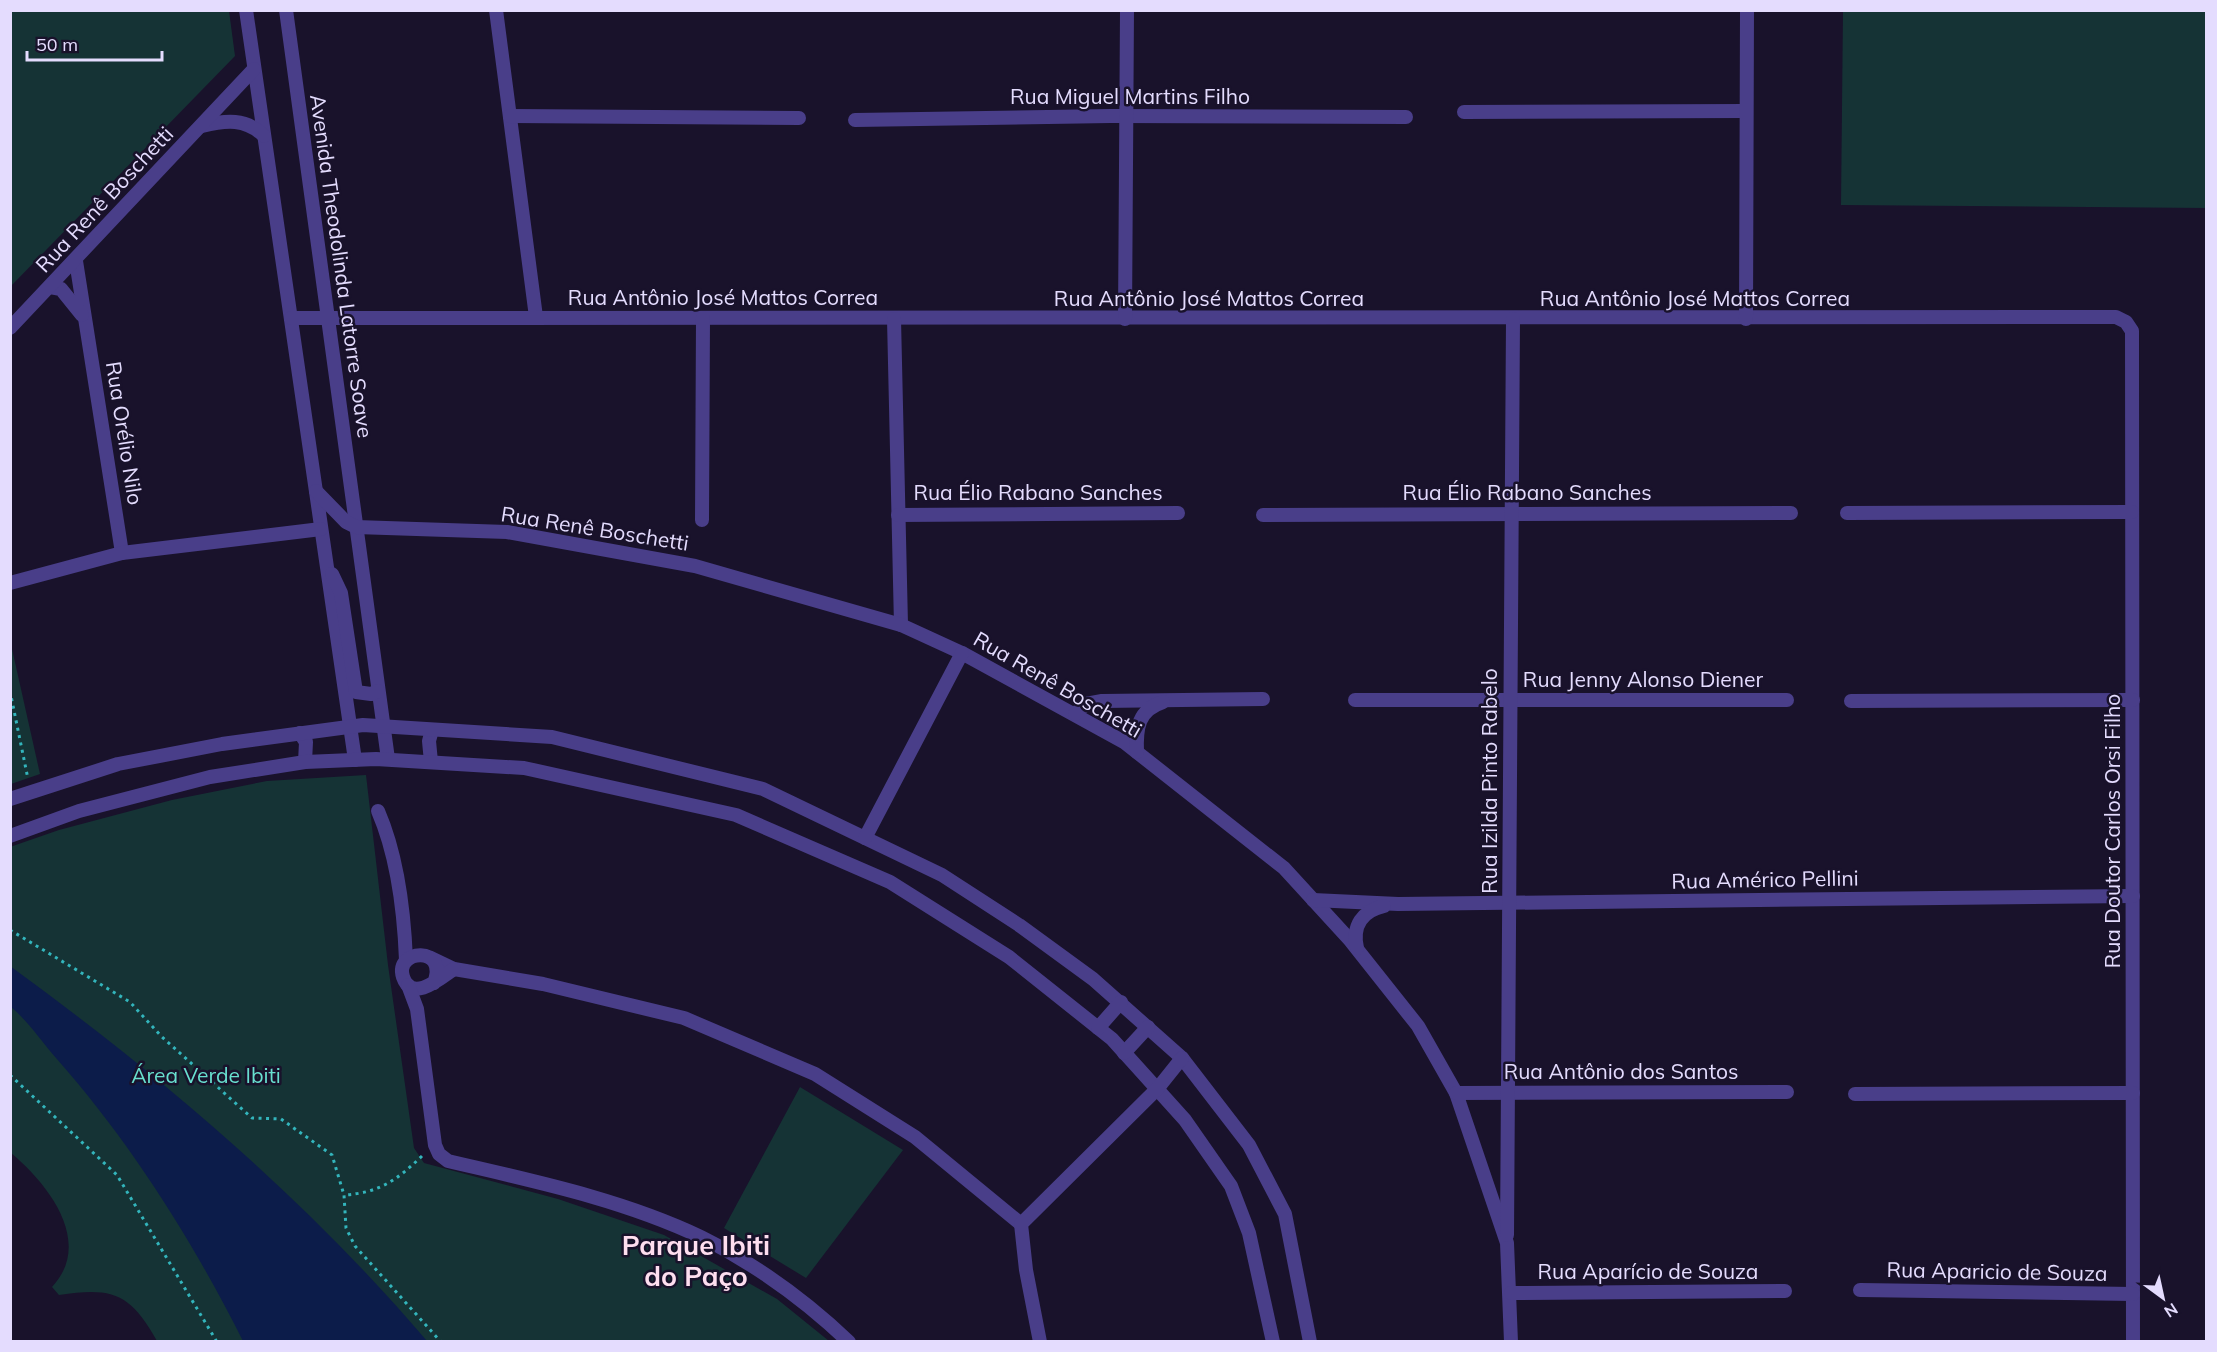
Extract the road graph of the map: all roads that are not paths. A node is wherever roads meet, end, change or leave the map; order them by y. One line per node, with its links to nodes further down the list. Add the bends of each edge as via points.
1 (246, 10): 6 (street)
2 (286, 10): 20 (street, Avenida Theodolinda Latorre Soave)
3 (496, 10): 9 (street)
4 (1127, 10): 10 (street)
5 (1747, 10): 7 (street)
6 (254, 69): 14 (street, Rua Renê Boschetti); 15 (street)
7 (1746, 111): 8 (street); 26 (street)
8 (1464, 112)
9 (510, 116): 12 (street); 18 (street)
10 (1126, 116): 11 (street, Rua Miguel Martins Filho); 13 (street, Rua Miguel Martins Filho); 24 (street)
11 (1406, 117)
12 (799, 118)
13 (855, 120)
14 (202, 126): 15 (street, Rua Renê Boschetti, via 241,121); 16 (street, Rua Renê Boschetti)
15 (264, 136): 19 (street)
16 (76, 261): 17 (street, Rua Renê Boschetti); 22 (street, Rua Orélio Nilo)
17 (50, 286): 22 (street, Rua Orélio Nilo, via 66,294); 28 (street, Rua Renê Boschetti)
18 (536, 317): 20 (street, Rua Antônio José Mattos Correa); 21 (street, Rua Antônio José Mattos Correa)
19 (291, 318): 20 (street, Rua Antônio José Mattos Correa); 29 (street)
20 (328, 318): 38 (street, Avenida Theodolinda Latorre Soave)
21 (703, 318): 23 (street, Rua Antônio José Mattos Correa); 37 (street)
22 (85, 319): 40 (street, Rua Orélio Nilo)
23 (894, 319): 24 (street, Rua Antônio José Mattos Correa); 36 (street)
24 (1125, 319): 25 (street, Rua Antônio José Mattos Correa)
25 (1513, 319): 26 (street, Rua Antônio José Mattos Correa); 32 (street, Rua Izilda Pinto Rabelo)
26 (1746, 319): 27 (street, Rua Antônio José Mattos Correa, via 2116,317)
27 (2126, 322): 30 (street, Rua Doutor Carlos Orsi Filho, via 2132,331)
28 (10, 328)
29 (316, 491): 38 (street); 39 (street)
30 (2132, 512): 34 (street); 51 (street, Rua Doutor Carlos Orsi Filho)
31 (1178, 513): 36 (street, Rua Élio Rabano Sanches)
32 (1512, 513): 33 (street, Rua Élio Rabano Sanches); 35 (street, Rua Élio Rabano Sanches); 49 (street, Rua Izilda Pinto Rabelo)
33 (1791, 513)
34 (1847, 513)
35 (1263, 514)
36 (898, 515): 43 (street)
37 (702, 520)
38 (356, 527): 43 (street, Rua Renê Boschetti, via 507,532 695,566); 45 (street, Avenida Theodolinda Latorre Soave)
39 (321, 529): 40 (street); 41 (street)
40 (122, 553): 42 (street)
41 (326, 561): 45 (street, via 341,593 356,692); 55 (street)
42 (10, 583)
43 (901, 625): 44 (street, Rua Renê Boschetti)
44 (962, 653): 53 (street, Rua Renê Boschetti); 66 (street)
45 (378, 691): 54 (street, Avenida Theodolinda Latorre Soave)
46 (1263, 699): 47 (street)
47 (1171, 700): 53 (street, via 1102,701 1086,704); 58 (street, via 1150,706 1138,721)
48 (1355, 700): 49 (street, Rua Jenny Alonso Diener)
49 (1510, 700): 50 (street, Rua Jenny Alonso Diener); 69 (street, Rua Izilda Pinto Rabelo)
50 (1787, 700)
51 (2133, 700): 52 (street); 67 (street, Rua Doutor Carlos Orsi Filho)
52 (1851, 701)
53 (1074, 714): 58 (street, Rua Renê Boschetti)
54 (383, 726): 55 (street); 56 (street); 59 (street, Avenida Theodolinda Latorre Soave)
55 (350, 727): 57 (street); 60 (street)
56 (432, 730): 62 (street); 66 (street, via 552,737 763,789)
57 (300, 733): 61 (street, via 306,742); 63 (street, via 118,764)
58 (1137, 752): 68 (street, Rua Renê Boschetti, via 1284,868)
59 (388, 759): 60 (street); 62 (street)
60 (355, 760): 61 (street)
61 (304, 762): 65 (street, via 210,777 79,812)
62 (431, 762): 81 (street, via 524,768 736,814 890,882 1009,957)
63 (10, 799)
64 (378, 811): 71 (street, via 391,840)
65 (10, 836)
66 (865, 838): 78 (street, via 942,875 1019,925)
67 (2133, 896): 69 (street, Rua Américo Pellini); 88 (street, Rua Doutor Carlos Orsi Filho)
68 (1313, 900): 70 (street, Rua Américo Pellini); 72 (street, Rua Renê Boschetti)
69 (1509, 903): 70 (street, Rua Américo Pellini); 87 (street, Rua Izilda Pinto Rabelo)
70 (1398, 904): 72 (street, Rua Américo Pellini, via 1373,909 1361,918 1354,934)
71 (405, 930): 73 (street); 74 (street)
72 (1357, 948): 86 (street, Rua Renê Boschetti, via 1418,1026)
73 (427, 956): 74 (street, via 414,955); 75 (street); 77 (street, via 436,965 437,974)
74 (406, 960): 76 (street, via 402,968)
75 (454, 969): 77 (street); 90 (street, via 543,984 684,1018 814,1074 915,1137)
76 (408, 985): 77 (street, via 417,989); 79 (street)
77 (430, 985): 79 (street)
78 (1121, 1002): 80 (street); 81 (street)
79 (417, 1010): 96 (street, via 438,1154 448,1161 567,1189 701,1237 810,1305)
80 (1148, 1027): 82 (street); 83 (street)
81 (1098, 1028): 82 (street)
82 (1124, 1053): 84 (street)
83 (1182, 1058): 84 (street); 99 (street, via 1249,1145 1285,1214)
84 (1158, 1088): 90 (street); 98 (street, via 1204,1143 1231,1186 1249,1233)
85 (1787, 1092): 87 (street, Rua Antônio dos Santos)
86 (1456, 1093): 87 (street, Rua Antônio dos Santos); 91 (street, Rua Renê Boschetti)
87 (1509, 1093): 91 (street, Rua Izilda Pinto Rabelo)
88 (2133, 1093): 89 (street); 95 (street, Rua Doutor Carlos Orsi Filho)
89 (1855, 1094)
90 (1021, 1224): 97 (street)
91 (1507, 1243): 94 (street, Rua Renê Boschetti)
92 (1860, 1290): 95 (street, Rua Aparicio de Souza)
93 (1785, 1291): 94 (street, Rua Aparício de Souza)
94 (1511, 1293): 100 (street, Rua Renê Boschetti)
95 (2133, 1294): 101 (street, Rua Doutor Carlos Orsi Filho)
96 (849, 1341)
97 (1040, 1341)
98 (1273, 1341)
99 (1310, 1341)
100 (1511, 1341)
101 (2133, 1341)

